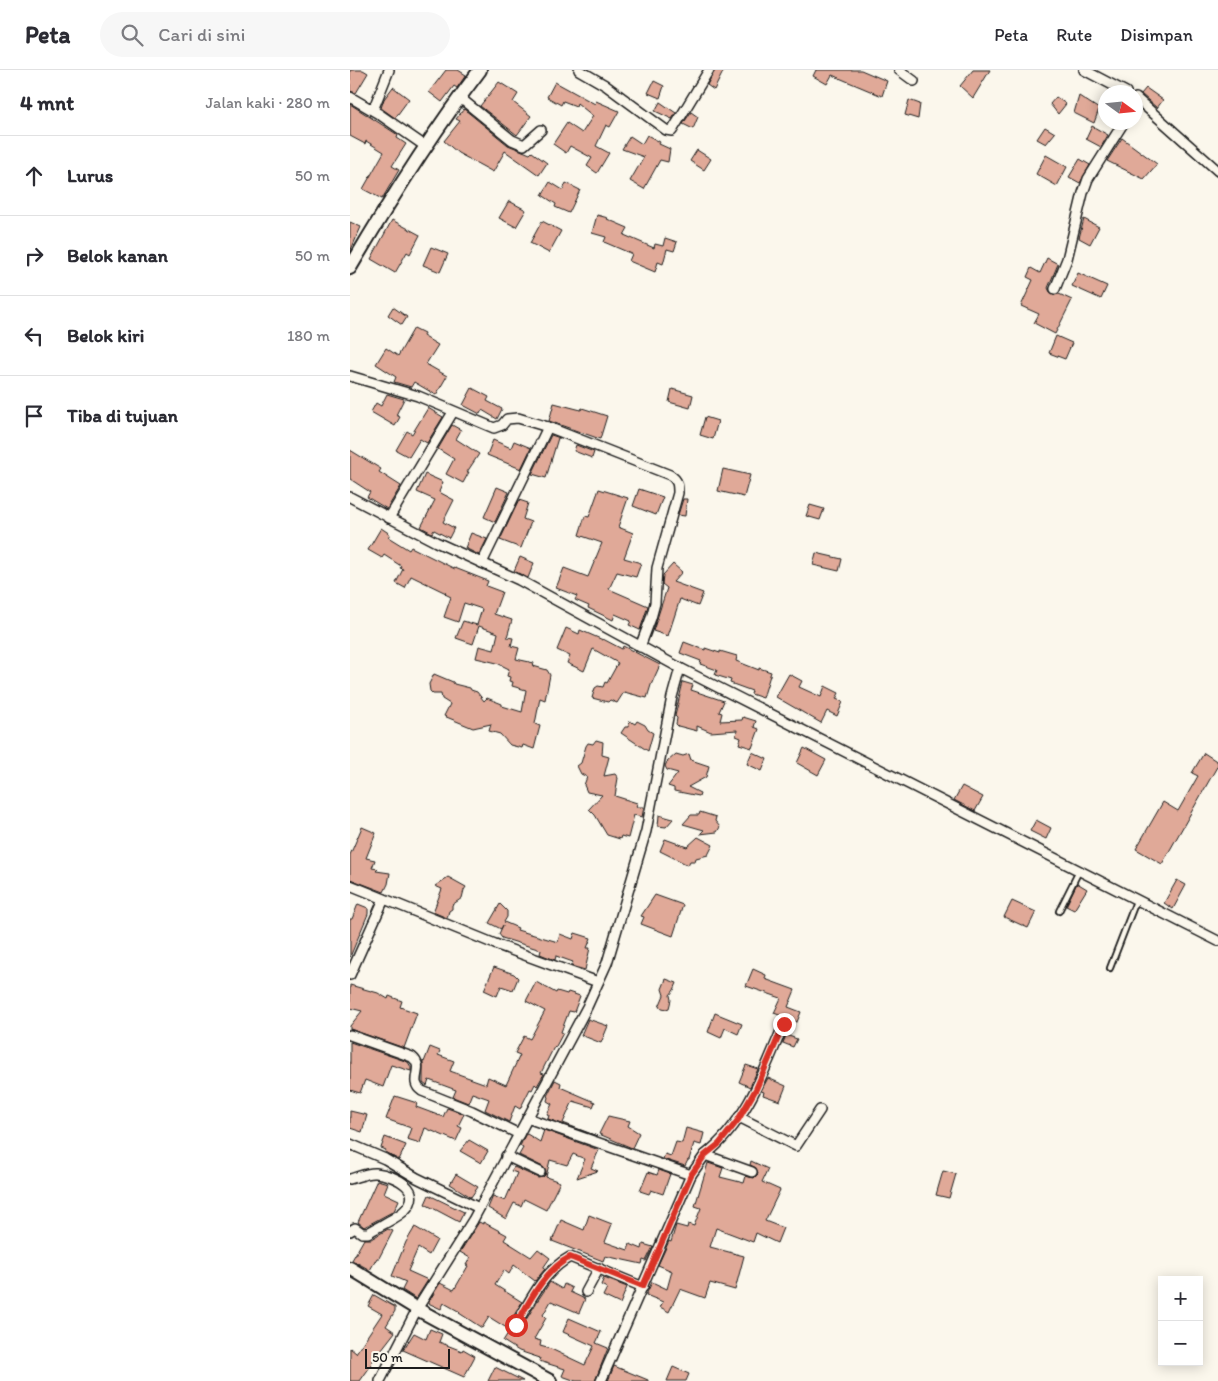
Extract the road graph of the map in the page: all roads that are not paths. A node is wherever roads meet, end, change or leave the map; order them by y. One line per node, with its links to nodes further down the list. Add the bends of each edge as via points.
1 (389, 70): 12 (street)
2 (480, 70): 10 (street)
3 (579, 70): 4 (street, via 672,131)
4 (709, 70)
5 (899, 70): 7 (street)
6 (1084, 70): 8 (street)
7 (914, 82)
8 (1113, 85)
9 (350, 97): 12 (street)
10 (459, 98): 13 (street, via 518,143 524,145); 15 (street)
11 (1143, 106): 16 (street)
12 (373, 110): 15 (street)
13 (541, 130)
14 (1119, 130): 18 (street, via 1088,179 1067,259)
15 (426, 146): 17 (street)
16 (1218, 171)
17 (350, 268)
18 (1055, 289)
19 (350, 376): 20 (street, via 418,396)
20 (453, 412): 21 (street, via 494,428 507,419 518,418); 23 (street)
21 (548, 428): 24 (street); 25 (street, via 670,475 678,484 658,568 655,603)
22 (350, 497): 23 (street)
23 (390, 518): 24 (street)
24 (482, 563): 25 (street)
25 (640, 647): 26 (street)
26 (680, 668): 27 (street); 35 (street, via 646,830 607,963)
27 (1079, 870): 30 (street); 31 (lane)
28 (350, 884): 29 (street)
29 (384, 899): 34 (street); 35 (street)
30 (1136, 901): 32 (street); 33 (lane)
31 (1059, 912)
32 (1218, 941)
33 (1110, 968)
34 (350, 975)
35 (598, 982): 39 (street)
36 (784, 1024): 40 (street, via 756,1089)
37 (350, 1035): 41 (street, via 417,1061 415,1082 422,1091)
38 (820, 1110): 40 (street, via 796,1146)
39 (527, 1118): 41 (street); 47 (street)
40 (739, 1118): 43 (street, via 727,1136)
41 (519, 1134): 44 (street)
42 (350, 1144): 49 (street)
43 (705, 1155): 46 (street); 47 (street)
44 (506, 1156): 45 (street); 49 (street)
45 (540, 1172)
46 (752, 1172)
47 (691, 1175): 53 (street)
48 (350, 1179): 50 (street, via 378,1173 410,1187 412,1197 405,1211 368,1233 355,1228)
49 (479, 1208): 55 (street)
50 (350, 1230)
51 (350, 1268): 55 (street)
52 (598, 1268): 53 (street); 54 (street); 56 (street, via 570,1257 558,1263 535,1292)
53 (643, 1286): 59 (street)
54 (586, 1292)
55 (417, 1309): 57 (street); 58 (street)
56 (516, 1325)
57 (380, 1381)
58 (550, 1381)
59 (600, 1381)

